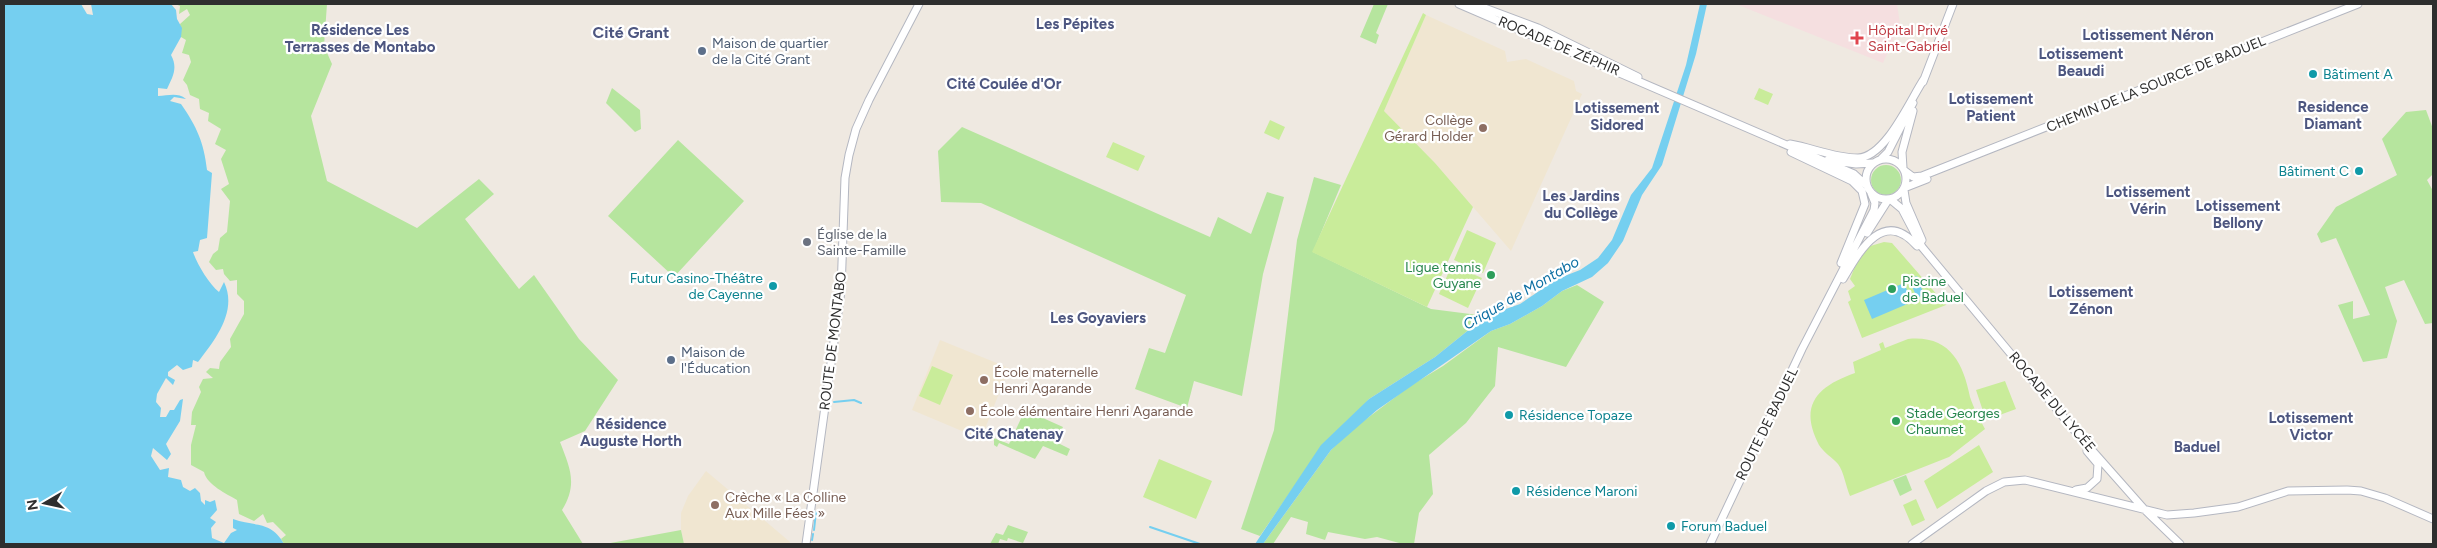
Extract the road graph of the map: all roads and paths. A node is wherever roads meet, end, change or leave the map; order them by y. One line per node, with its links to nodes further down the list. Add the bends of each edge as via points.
1 (919, 4): 28 (main road, ROUTE DE MONTABO, via 856,128 849,155 845,178 841,291)
2 (1459, 4): 7 (main road, ROCADE DE ZÉPHIR)
3 (1474, 4): 7 (main road, ROCADE DE ZÉPHIR, via 1596,54)
4 (1953, 4): 6 (main road)
5 (2358, 4): 13 (main road, CHEMIN DE LA SOURCE DE BADUEL)
6 (1924, 79): 8 (main road); 9 (main road, via 1887,139 1867,156 1858,158 1823,153)
7 (1659, 89): 9 (main road, ROCADE DE ZÉPHIR)
8 (1918, 93): 11 (main road); 14 (main road, via 1905,139)
9 (1775, 140): 10 (main road, ROCADE DE ZÉPHIR); 21 (main road, via 1802,158 1852,181 1858,185 1864,198 1865,204)
10 (1813, 157): 12 (main road, ROCADE DE ZÉPHIR, via 1856,164); 15 (main road, ROCADE DE ZÉPHIR, via 1854,174)
11 (1881, 159): 12 (main road); 14 (main road, via 1894,160)
12 (1873, 163): 15 (main road, via 1866,175)
13 (1953, 164): 14 (main road, CHEMIN DE LA SOURCE DE BADUEL, via 1917,178); 16 (main road, CHEMIN DE LA SOURCE DE BADUEL)
14 (1904, 170): 16 (main road)
15 (1866, 185): 17 (main road)
16 (1904, 189): 18 (main road); 19 (main road, ROCADE DU LYCÉE, via 1906,203)
17 (1871, 193): 18 (main road); 21 (main road, ROUTE DE BADUEL, via 1874,210)
18 (1889, 200): 19 (main road, ROCADE DU LYCÉE, via 1902,210 1916,239); 21 (main road, ROUTE DE BADUEL)
19 (1929, 254): 20 (main road, ROCADE DU LYCÉE)
20 (1962, 294): 21 (main road, via 1910,239 1888,232 1868,240); 22 (main road, ROCADE DU LYCÉE)
21 (1825, 305): 29 (main road, ROUTE DE BADUEL)
22 (2075, 431): 23 (main road, via 2098,464 2098,471 2092,485); 24 (main road, ROCADE DU LYCÉE)
23 (2073, 490): 24 (main road); 30 (main road, via 2026,480 2004,482 1986,491)
24 (2144, 509): 25 (main road); 27 (main road, ROCADE DU LYCÉE)
25 (2167, 515): 26 (main road, via 2238,506 2288,491 2347,490 2385,498); 27 (main road, via 2163,521)
26 (2433, 519)
27 (2166, 530): 31 (main road, ROCADE DU LYCÉE)
28 (806, 544)
29 (1710, 544)
30 (1912, 544)
31 (2180, 544)

